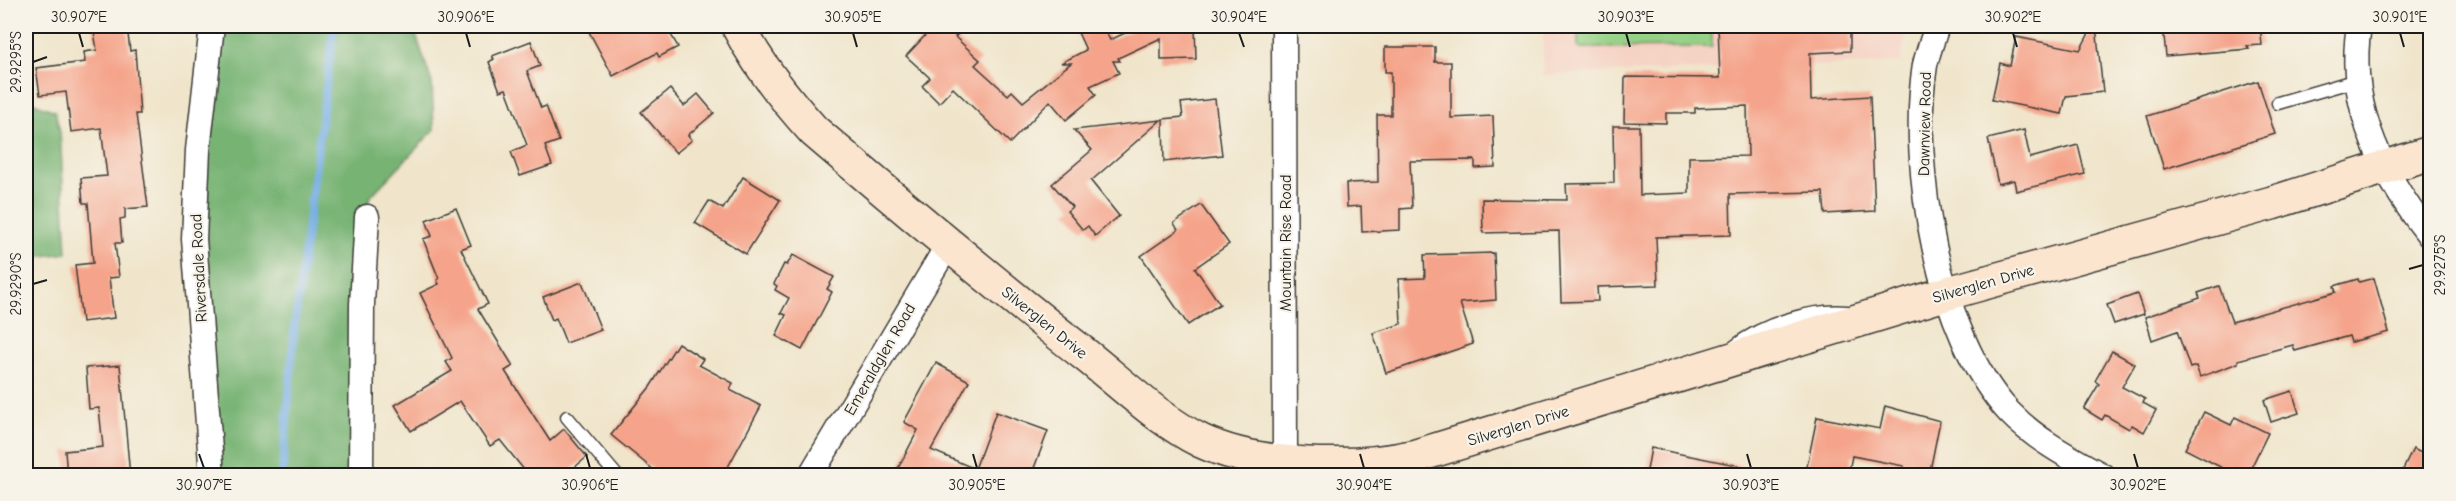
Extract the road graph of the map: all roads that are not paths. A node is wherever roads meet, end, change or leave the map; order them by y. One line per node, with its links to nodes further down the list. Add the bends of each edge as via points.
1 (212, 26): 16 (street, Riversdale Road, via 198,150 194,239)
2 (738, 26): 12 (street, Silverglen Drive, via 761,67 814,131)
3 (1284, 26): 15 (street, Mountain Rise Road)
4 (1937, 26): 13 (street, Dawnview Road, via 1925,64 1923,180 1929,222)
5 (2359, 26): 6 (street, via 2355,48)
6 (2357, 80): 7 (lane); 9 (street, via 2368,128)
7 (2278, 103)
8 (2430, 153): 9 (street, Silverglen Drive)
9 (2384, 169): 11 (street); 13 (street, Silverglen Drive)
10 (367, 217): 17 (street)
11 (2430, 236)
12 (949, 243): 15 (street, Silverglen Drive, via 1048,327 1187,433 1230,451); 19 (street, Emeraldglen Road)
13 (1948, 293): 15 (street, Silverglen Drive, via 1492,434 1391,461 1352,466); 20 (street, Dawnview Road, via 1968,346 2007,410 2048,445)
14 (567, 417): 18 (lane)
15 (1285, 461)
16 (212, 476)
17 (361, 476)
18 (617, 476)
19 (810, 476)
20 (2103, 476)

